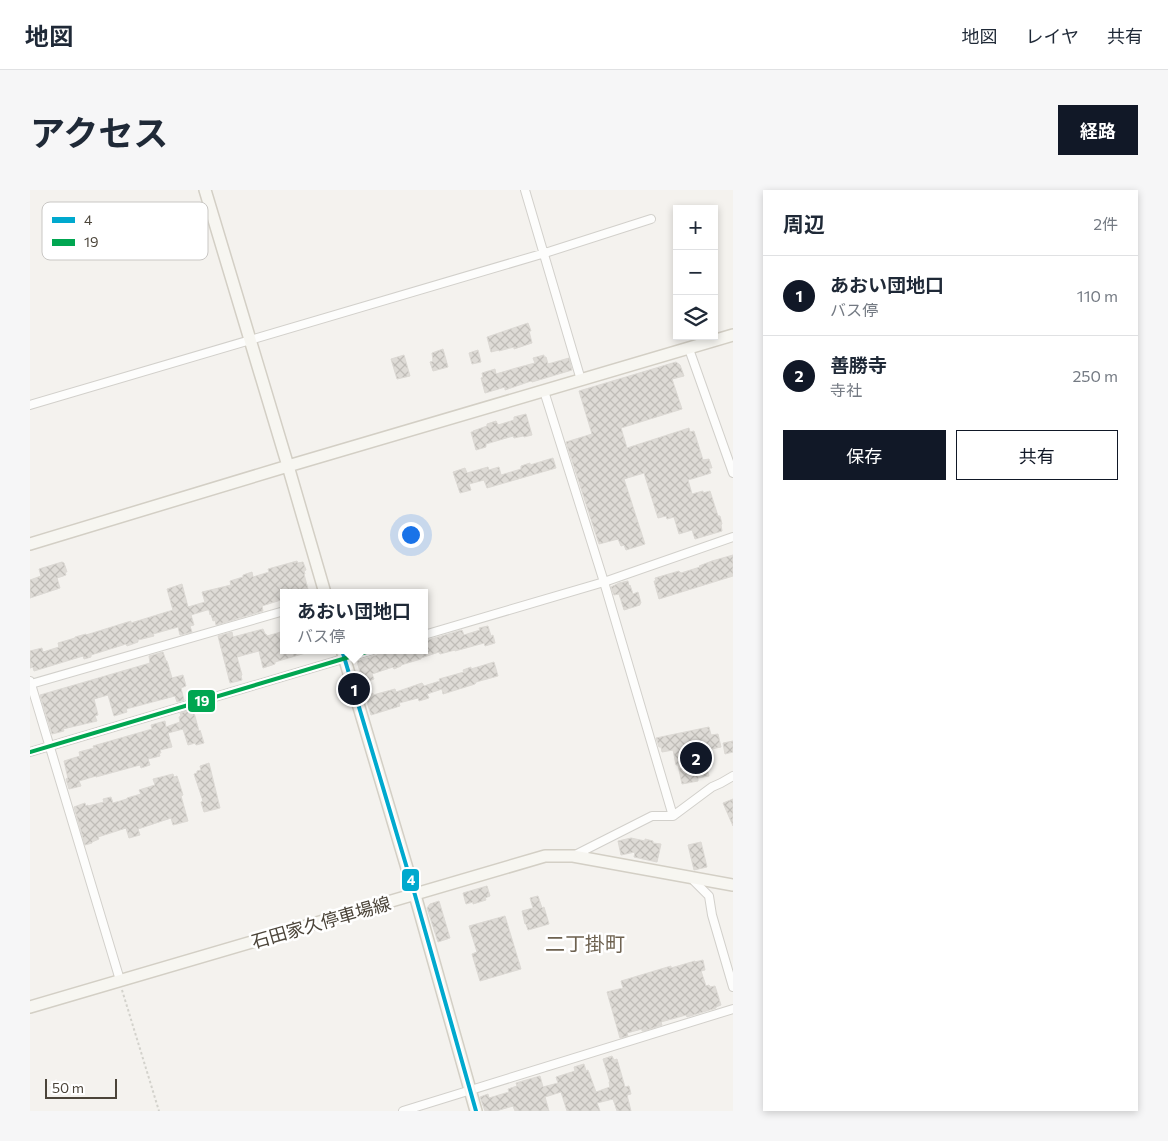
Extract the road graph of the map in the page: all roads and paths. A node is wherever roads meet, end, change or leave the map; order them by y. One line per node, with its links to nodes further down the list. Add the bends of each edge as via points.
1 (205, 190): 6 (street)
2 (526, 190): 4 (street)
3 (651, 219): 4 (street)
4 (545, 253): 6 (street); 8 (street)
5 (733, 335): 7 (street)
6 (250, 340): 10 (street); 11 (street)
7 (689, 349): 8 (street); 12 (street)
8 (581, 380): 9 (street)
9 (544, 391): 11 (street); 15 (street)
10 (30, 406)
11 (288, 466): 14 (street); 16 (street)
12 (733, 473)
13 (733, 537): 15 (street)
14 (30, 544)
15 (604, 582): 18 (street); 24 (street)
16 (324, 589)
17 (280, 612): 20 (street)
18 (428, 634)
19 (343, 654): 21 (street); 28 (street)
20 (30, 682): 21 (street)
21 (50, 746): 22 (street); 29 (street)
22 (30, 752)
23 (733, 776): 24 (street)
24 (673, 816): 25 (street, via 652,816)
25 (574, 856): 26 (street, 石田家久停車場線); 28 (street, 石田家久停車場線, via 545,856)
26 (691, 878): 27 (street, 石田家久停車場線); 30 (street, via 709,896)
27 (733, 885)
28 (415, 895): 29 (street, 石田家久停車場線); 33 (street)
29 (120, 980): 31 (street, 石田家久停車場線); 34 (path)
30 (733, 987)
31 (30, 1007)
32 (733, 1009): 33 (street)
33 (470, 1091): 35 (street); 36 (street)
34 (158, 1111)
35 (403, 1111)
36 (476, 1111)

